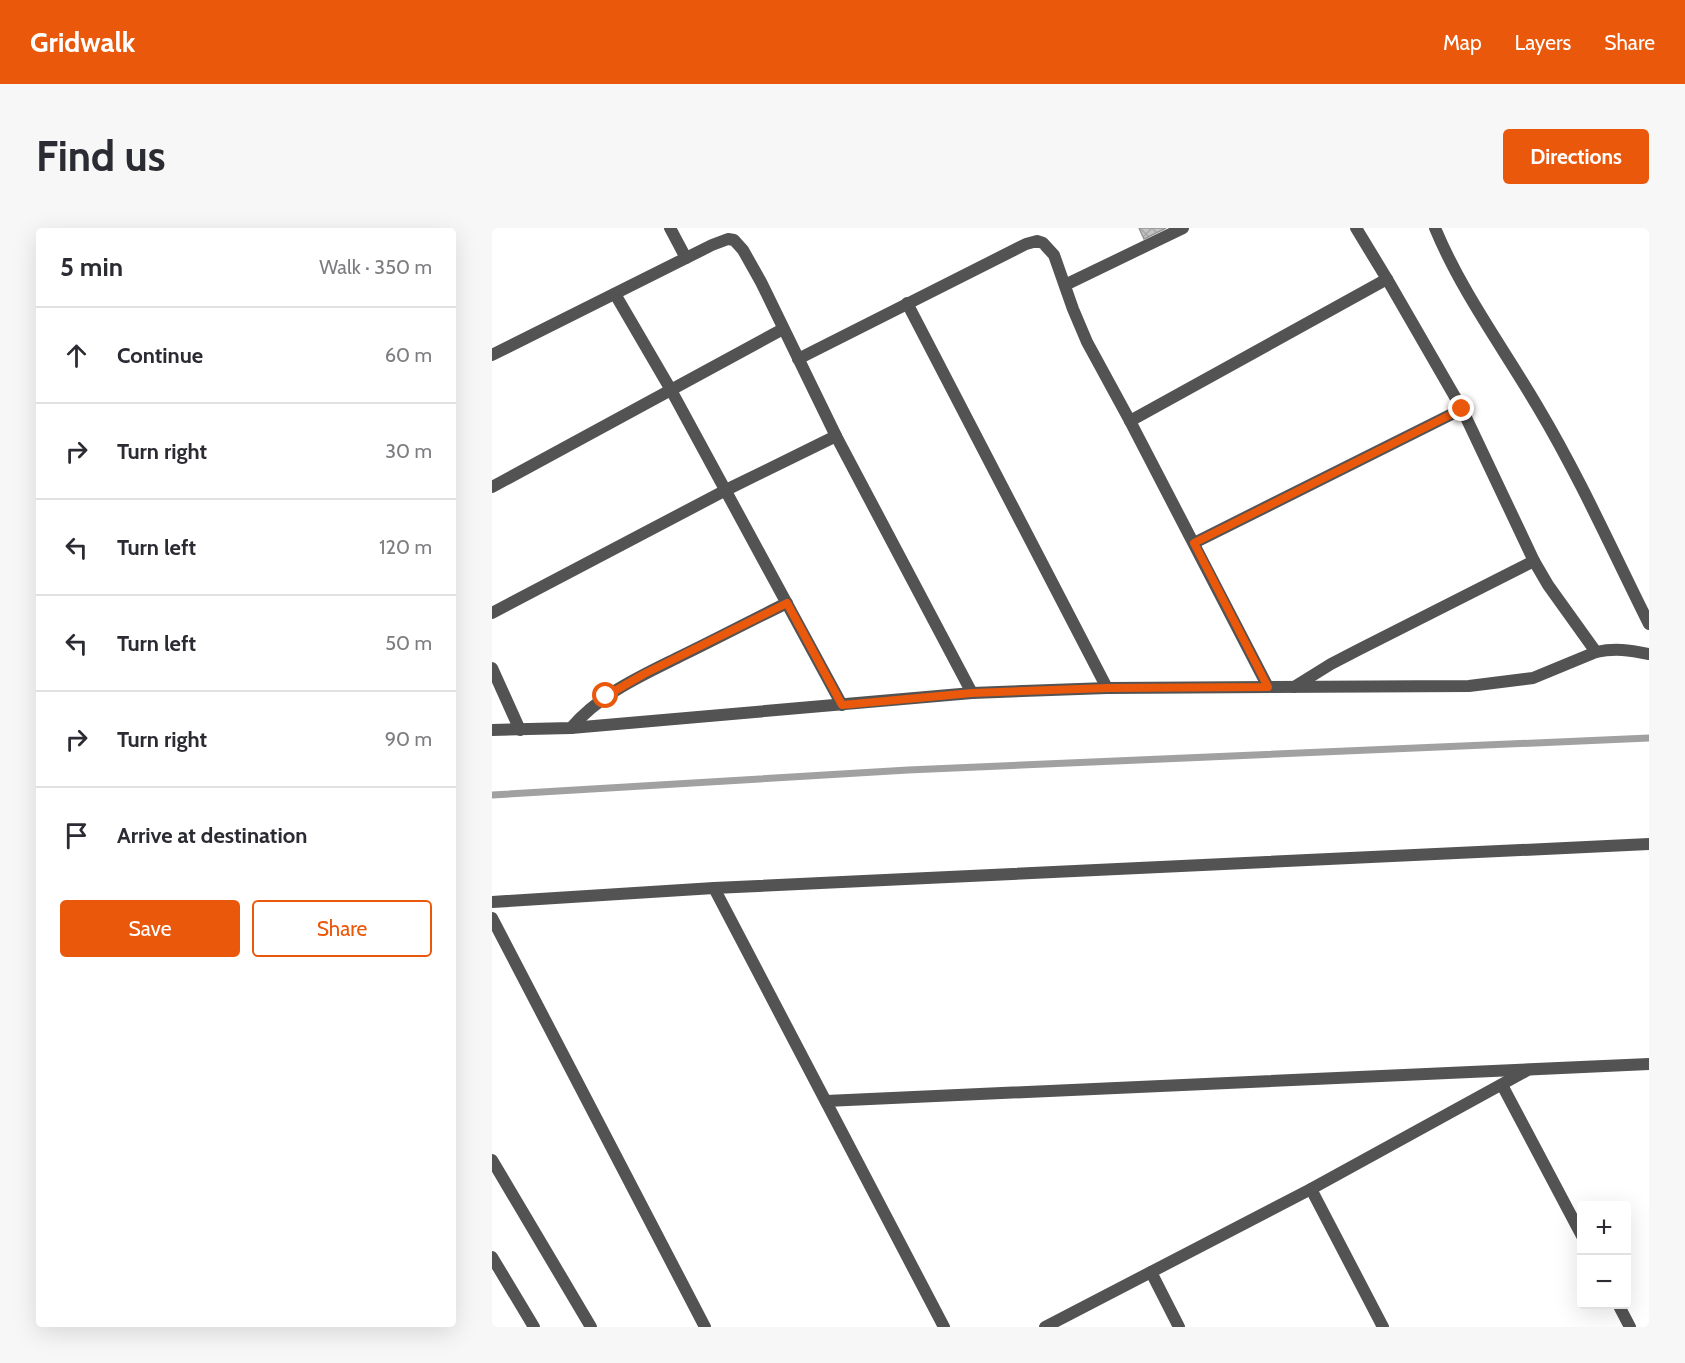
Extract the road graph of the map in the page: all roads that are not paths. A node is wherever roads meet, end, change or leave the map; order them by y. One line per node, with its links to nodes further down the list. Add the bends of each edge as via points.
1 (670, 228): 5 (street)
2 (1183, 228): 7 (street)
3 (1356, 228): 6 (street)
4 (1435, 228): 21 (street, via 1459,278 1540,410)
5 (686, 258): 8 (street); 10 (street, via 721,241 734,240 761,282)
6 (1387, 279): 14 (street); 15 (street)
7 (1065, 285): 9 (street, via 1054,255 1036,241); 15 (street, via 1079,326)
8 (615, 294): 11 (street); 13 (street)
9 (907, 303): 12 (street); 30 (street)
10 (783, 329): 12 (street); 13 (street)
11 (492, 355)
12 (798, 359): 16 (street)
13 (671, 390): 17 (street); 18 (street)
14 (1462, 409): 19 (street); 20 (street)
15 (1130, 421): 19 (street)
16 (836, 436): 18 (street); 31 (street)
17 (492, 487)
18 (726, 490): 22 (street); 23 (street)
19 (1194, 543): 28 (street)
20 (1534, 561): 25 (street); 29 (street, via 1340,659)
21 (1644, 602): 24 (street)
22 (787, 603): 32 (street); 33 (street, via 644,674 606,696)
23 (492, 613)
24 (1649, 624)
25 (1596, 652): 26 (street, via 1620,649); 29 (street, via 1518,681 1469,686)
26 (1649, 654)
27 (492, 668): 35 (street)
28 (1268, 687): 29 (street); 30 (street)
29 (1294, 687)
30 (1107, 688): 31 (street)
31 (972, 693): 32 (street)
32 (842, 705): 33 (street)
33 (571, 728): 35 (street)
34 (492, 730): 35 (street)
35 (520, 730)
36 (1649, 844): 37 (street)
37 (714, 888): 38 (street); 43 (street)
38 (492, 902)
39 (492, 918): 52 (street)
40 (1649, 1065): 41 (street)
41 (1530, 1070): 42 (street); 43 (street)
42 (1502, 1085): 45 (street); 46 (street)
43 (826, 1101): 53 (street)
44 (492, 1160): 51 (street)
45 (1311, 1189): 48 (street); 56 (street)
46 (1577, 1228)
47 (492, 1257): 50 (street)
48 (1151, 1272): 54 (street); 55 (street)
49 (1620, 1309): 57 (street)
50 (534, 1327)
51 (591, 1327)
52 (705, 1327)
53 (944, 1327)
54 (1045, 1327)
55 (1179, 1327)
56 (1383, 1327)
57 (1630, 1327)

